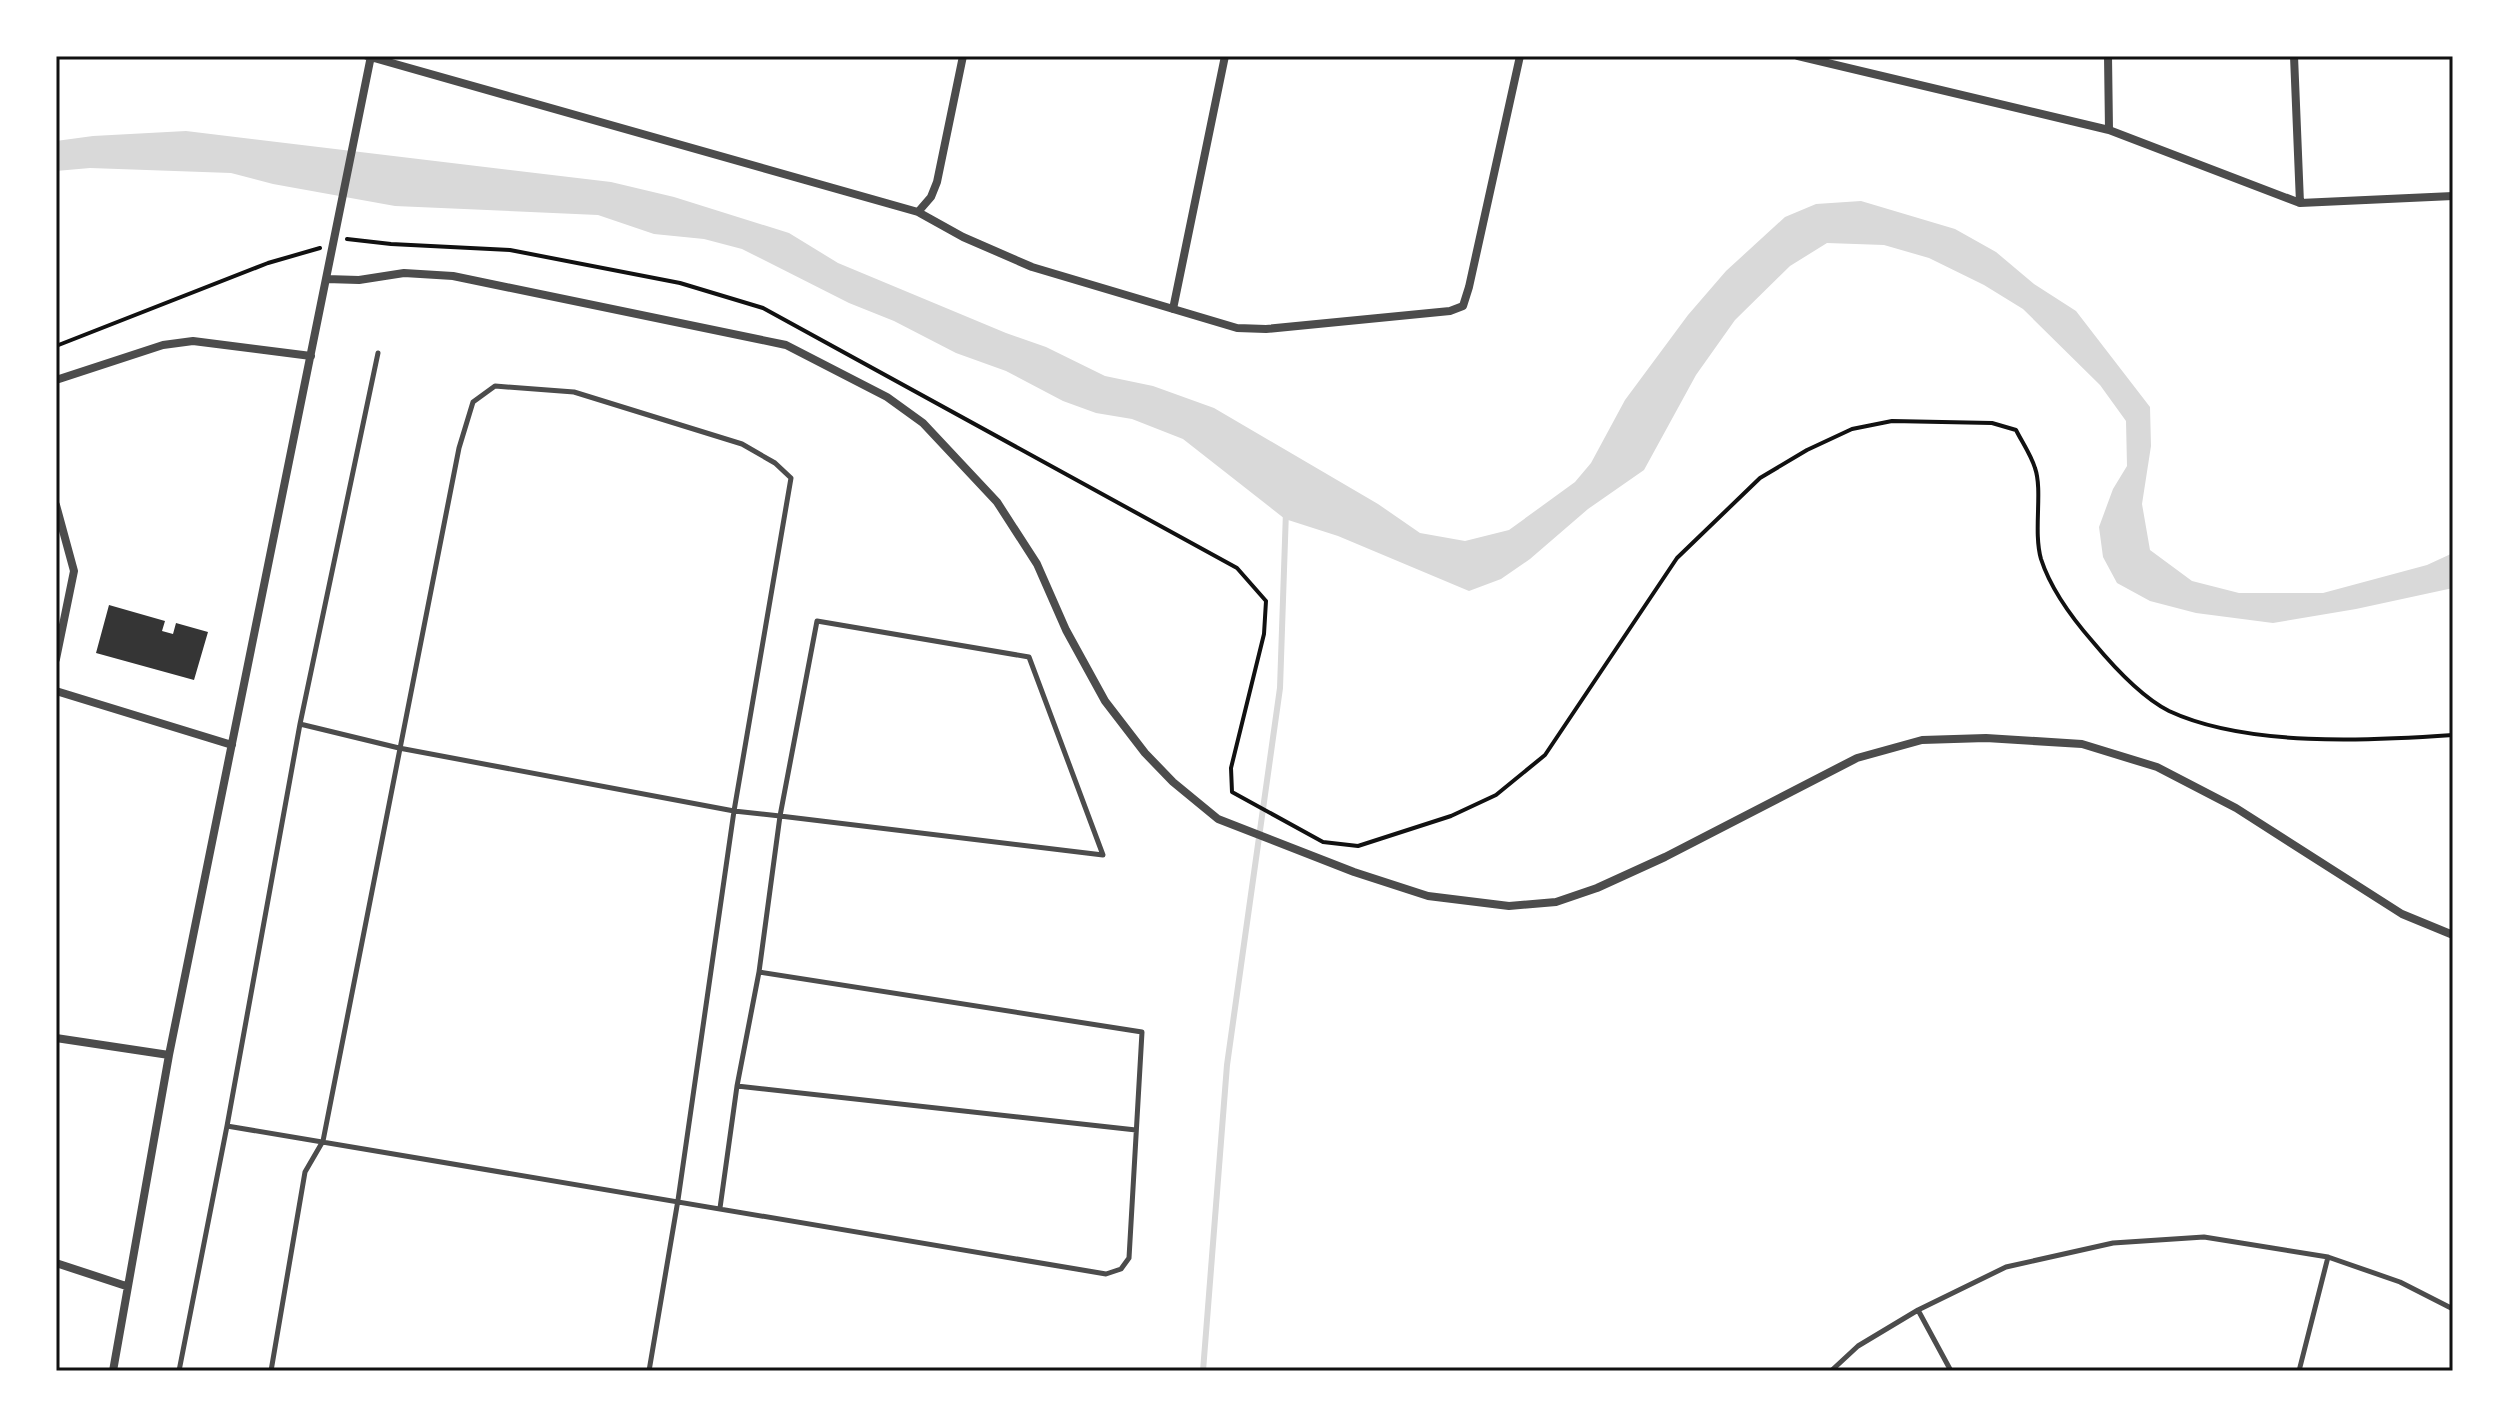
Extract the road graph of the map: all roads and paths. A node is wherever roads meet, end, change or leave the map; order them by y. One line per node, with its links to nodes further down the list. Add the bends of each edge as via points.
1 (963, 56): 12 (street, via 937,182)
2 (1225, 56): 15 (street)
3 (1520, 56): 15 (street, via 1463,306 1266,329 1237,328)
4 (1798, 56): 8 (street)
5 (2108, 56): 9 (street)
6 (2294, 56): 11 (street)
7 (370, 57): 12 (street); 13 (street)
8 (1814, 58): 9 (street)
9 (2109, 130): 11 (street)
10 (2453, 196): 11 (street)
11 (2300, 203)
12 (918, 212): 15 (street, via 1032,267)
13 (333, 243): 14 (street); 16 (path); 24 (path, via 350,238 510,250 680,283 763,308 1237,568 1266,601 1264,634 1231,768 1232,792 1323,842 1358,846 1451,816 1496,795 1545,755 1677,558 1760,478 1852,429 1892,421 1992,423 2016,430 2036,471 2041,559 2053,585 2070,615 2119,673 2168,710 2283,738)
14 (326, 279): 18 (street); 29 (street, via 404,273 453,276 772,342 887,397 923,423 997,502 1037,564 1105,701 1173,782 1218,819 1428,896 1509,906 1556,902 1665,857 1857,758 1922,740 1986,738 2082,744 2157,767 2236,808 2402,914)
15 (1173, 309)
16 (56, 346)
17 (378, 353): 23 (lane)
18 (311, 356): 19 (street, via 193,341 163,345); 25 (street)
19 (56, 380)
20 (56, 505): 21 (street, via 74,571)
21 (56, 659)
22 (56, 691): 25 (street)
23 (300, 724): 26 (lane); 34 (lane)
24 (2453, 735)
25 (232, 745): 32 (street)
26 (399, 748): 27 (lane); 27 (lane, via 459,448 473,402 495,386 574,392 742,444 791,478); 36 (lane)
27 (734, 811): 28 (lane); 37 (lane)
28 (780, 816): 28 (lane, via 1056,850 1103,855 1029,657 817,621); 30 (lane)
29 (2453, 935)
30 (759, 972): 33 (lane); 35 (lane, via 1142,1032)
31 (56, 1038): 32 (street)
32 (169, 1055): 41 (street)
33 (737, 1086): 35 (lane); 38 (lane)
34 (227, 1126): 36 (lane); 45 (lane)
35 (1136, 1130): 38 (lane, via 1129,1258 1121,1269 1106,1274)
36 (323, 1141): 37 (lane); 46 (lane, via 305,1172)
37 (678, 1200): 38 (lane); 47 (lane)
38 (720, 1208)
39 (2328, 1257): 42 (lane, via 2400,1282); 43 (lane, via 2204,1237 2113,1243 2006,1267); 50 (lane)
40 (56, 1263): 41 (street)
41 (126, 1286): 44 (street)
42 (2453, 1309)
43 (1918, 1310): 48 (lane, via 1858,1346); 49 (lane)
44 (113, 1371)
45 (179, 1371)
46 (271, 1371)
47 (649, 1371)
48 (1831, 1371)
49 (1951, 1371)
50 (2299, 1371)

